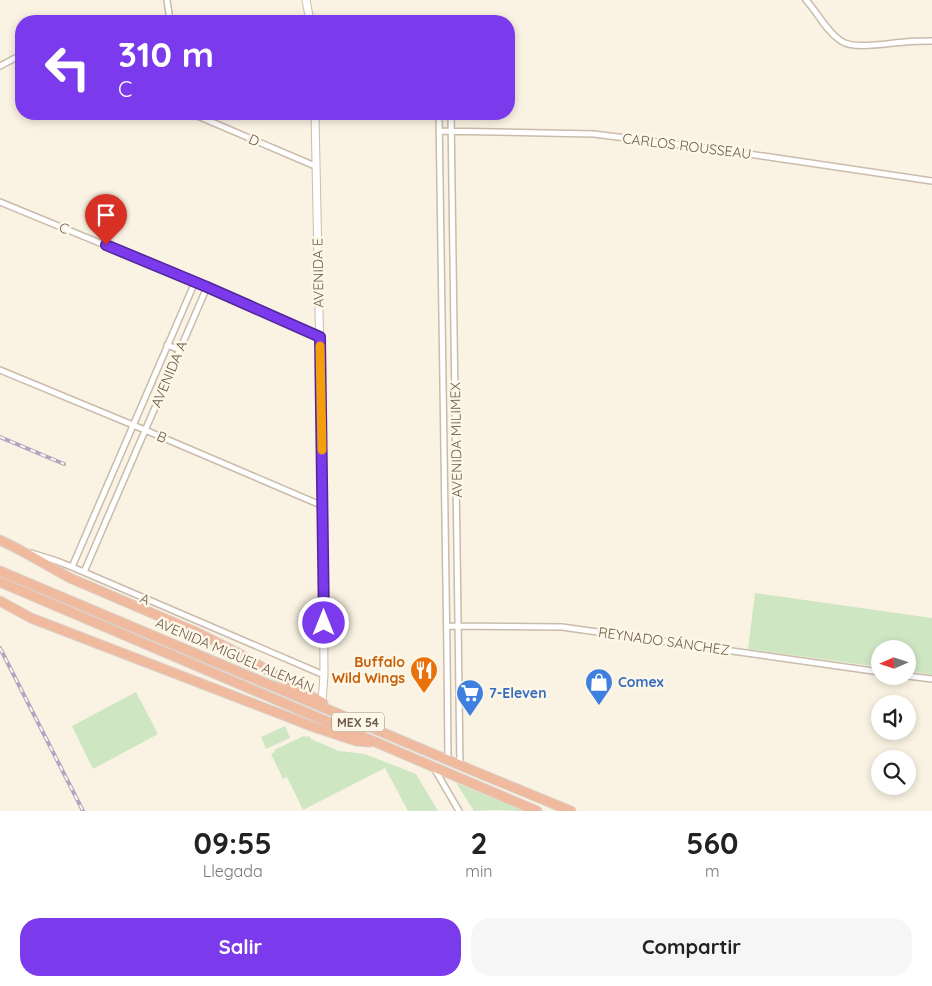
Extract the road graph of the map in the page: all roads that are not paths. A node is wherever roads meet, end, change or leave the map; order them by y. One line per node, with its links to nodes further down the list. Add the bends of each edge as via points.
1 (167, 0): 4 (street)
2 (306, 0): 5 (main road)
3 (806, 0): 6 (street, via 840,41 848,45)
4 (169, 15)
5 (309, 15)
6 (932, 41)
7 (15, 58): 8 (street)
8 (0, 66)
9 (207, 120): 15 (street, D)
10 (315, 120): 15 (main road, AVENIDA E)
11 (439, 120): 14 (street, AVENIDA MILIMEX)
12 (451, 120): 13 (street, AVENIDA MILIMEX)
13 (451, 130): 14 (street, CARLOS ROUSSEAU); 16 (street, CARLOS ROUSSEAU, via 594,134); 37 (street, AVENIDA MILIMEX)
14 (439, 131): 36 (street, AVENIDA MILIMEX)
15 (316, 166): 20 (main road, AVENIDA E)
16 (932, 181)
17 (0, 202): 18 (street, C)
18 (195, 282): 19 (street, C); 21 (street, AVENIDA A)
19 (207, 287): 20 (street, C); 22 (street, AVENIDA A)
20 (320, 337): 26 (main road, AVENIDA E)
21 (167, 345): 22 (street); 24 (street, AVENIDA A)
22 (180, 350): 25 (street, AVENIDA A)
23 (0, 370): 24 (street, B)
24 (133, 425): 25 (street, B); 29 (street, AVENIDA A)
25 (145, 430): 26 (street, B); 31 (street, AVENIDA A)
26 (323, 506): 40 (main road, AVENIDA E)
27 (0, 540): 28 (highway)
28 (20, 550): 29 (street, A); 43 (highway, via 70,578 213,640)
29 (72, 567): 31 (street, A)
30 (0, 571): 38 (highway, AVENIDA MIGUEL ALEMÁN / MEX 54)
31 (84, 572): 40 (street, A)
32 (0, 582): 38 (highway, AVENIDA MIGUEL ALEMÁN / MEX 54)
33 (0, 601): 35 (highway)
34 (0, 607): 35 (highway)
35 (32, 618): 45 (highway, via 314,726 356,741)
36 (446, 626): 37 (street, REYNADO SÁNCHEZ); 46 (street, AVENIDA MILIMEX)
37 (459, 626): 39 (street, REYNADO SÁNCHEZ, via 562,627); 47 (street, AVENIDA MILIMEX)
38 (145, 637): 44 (highway, AVENIDA MIGUEL ALEMÁN / MEX 54); 45 (highway, AVENIDA MIGUEL ALEMÁN / MEX 54)
39 (871, 671)
40 (324, 675): 43 (main road, AVENIDA E)
41 (916, 677): 42 (street)
42 (932, 679)
43 (322, 702): 44 (highway)
44 (333, 712): 46 (highway, AVENIDA MIGUEL ALEMÁN / MEX 54)
45 (373, 741): 48 (highway, AVENIDA MIGUEL ALEMÁN / MEX 54)
46 (448, 760): 47 (highway, AVENIDA MIGUEL ALEMÁN / MEX 54)
47 (460, 765): 51 (highway, AVENIDA MIGUEL ALEMÁN / MEX 54)
48 (433, 768): 49 (street); 50 (highway, AVENIDA MIGUEL ALEMÁN / MEX 54)
49 (459, 811)
50 (537, 811)
51 (570, 811)

